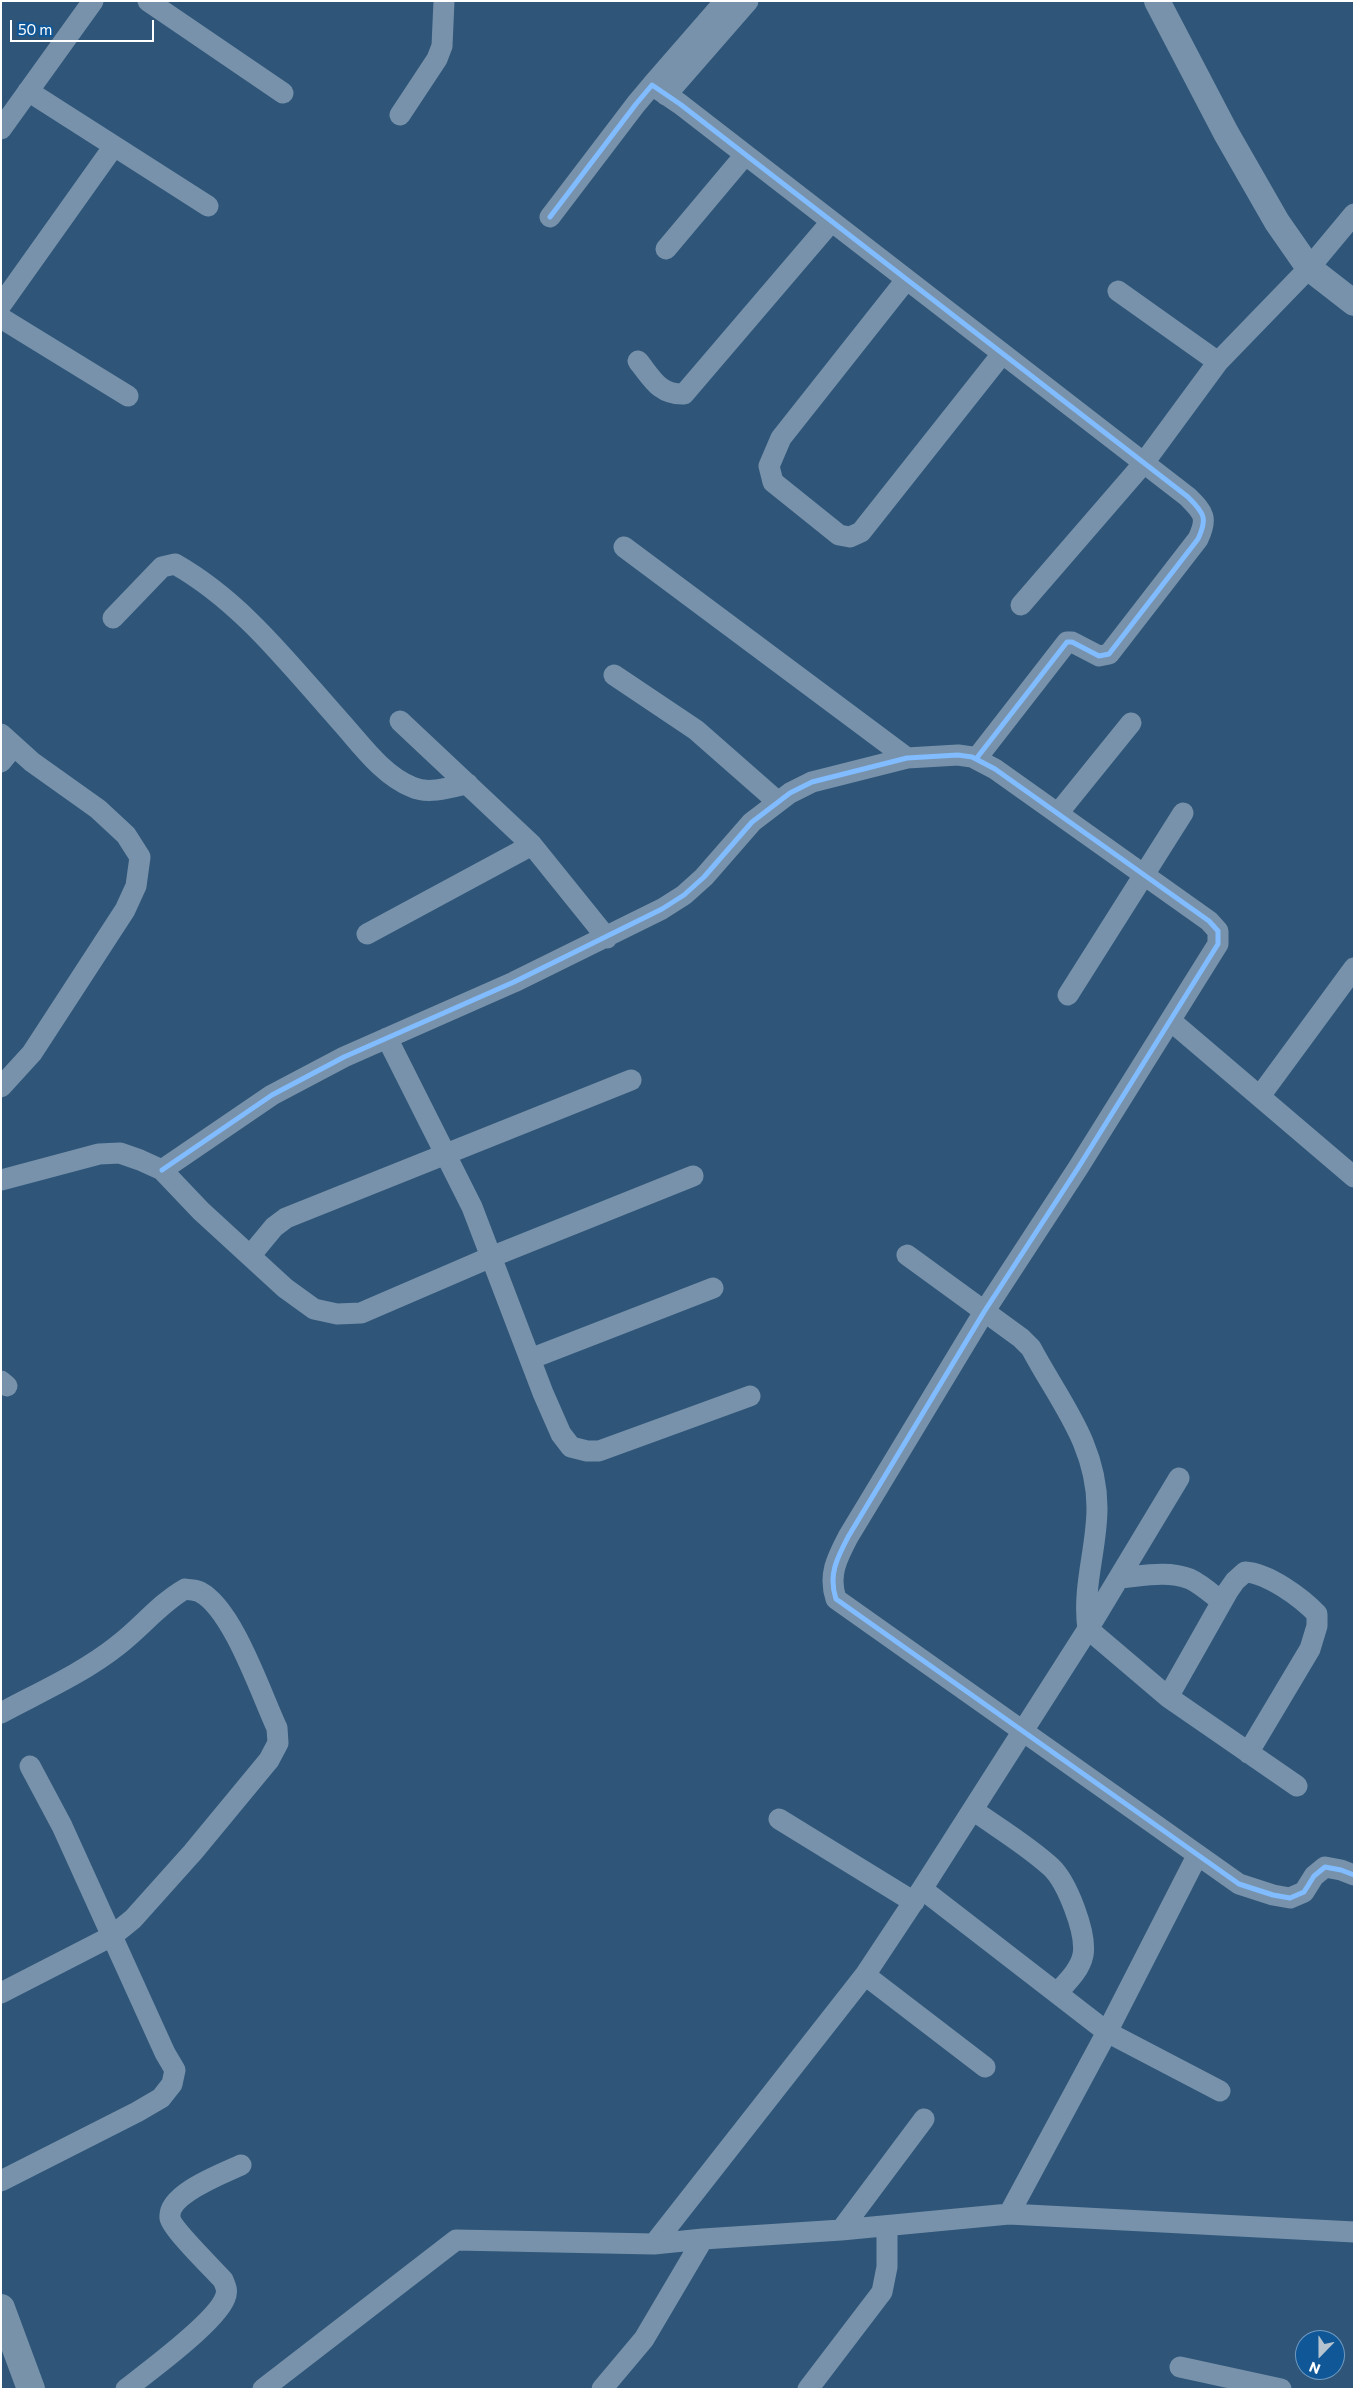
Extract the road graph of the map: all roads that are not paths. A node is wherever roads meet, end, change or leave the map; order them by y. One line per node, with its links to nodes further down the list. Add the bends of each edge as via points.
1 (93, 1): 8 (street)
2 (148, 1): 9 (street)
3 (444, 1): 10 (street, via 440,52)
4 (725, 1): 7 (street)
5 (748, 1): 7 (street)
6 (1157, 1): 19 (street, via 1276,222)
7 (659, 90): 13 (street); 16 (street, via 636,104)
8 (28, 91): 11 (street); 12 (street)
9 (283, 93)
10 (400, 115)
11 (1, 129)
12 (114, 146): 14 (street); 23 (street)
13 (746, 155): 17 (street); 18 (street)
14 (208, 206)
15 (1354, 214): 19 (street)
16 (550, 218)
17 (831, 222): 20 (street); 26 (street, via 684,394 671,394 661,388)
18 (666, 249)
19 (1309, 268): 22 (street); 27 (street)
20 (906, 280): 25 (street); 25 (street, via 781,438 769,466 773,482 839,535 850,537 861,532)
21 (1118, 291): 27 (street)
22 (1354, 303)
23 (1, 305)
24 (1, 318): 28 (street)
25 (1002, 354): 29 (street)
26 (638, 360)
27 (1218, 362): 29 (street)
28 (128, 396)
29 (1143, 464): 31 (street); 38 (street, via 1188,497 1201,511 1205,525 1198,540 1109,654 1099,656 1072,642 1064,646)
30 (624, 547): 37 (street)
31 (1021, 605)
32 (113, 618): 40 (street, via 162,567 175,564 214,589 252,622 397,780 426,791)
33 (614, 675): 41 (street, via 696,730)
34 (400, 721): 40 (street)
35 (1130, 723): 42 (street)
36 (8, 740): 39 (street); 53 (street, via 32,762 98,808 126,835 140,857 136,886 125,910 32,1053)
37 (907, 758): 38 (street, via 958,755); 41 (street, via 812,782)
38 (976, 759): 42 (street)
39 (1, 762)
40 (468, 784): 44 (street)
41 (778, 802): 47 (street, via 752,822 684,895)
42 (1059, 812): 45 (street)
43 (1183, 813): 45 (street)
44 (532, 845): 46 (street); 47 (street)
45 (1144, 874): 49 (street); 50 (street, via 1209,920 1218,931 1216,951)
46 (367, 934)
47 (607, 938): 51 (street)
48 (1354, 968): 54 (street)
49 (1068, 995)
50 (1171, 1021): 54 (street); 64 (street)
51 (388, 1038): 55 (street); 56 (street, via 272,1095)
52 (631, 1080): 55 (street)
53 (1, 1087)
54 (1260, 1096): 58 (street)
55 (446, 1154): 61 (street, via 286,1218 274,1227); 62 (street, via 472,1207)
56 (162, 1170): 59 (street, via 113,1153); 61 (street)
57 (692, 1176): 62 (street)
58 (1354, 1177)
59 (1, 1180)
60 (907, 1255): 64 (street)
61 (250, 1256): 62 (street, via 314,1309 337,1314 361,1312)
62 (491, 1257): 65 (street)
63 (713, 1288): 65 (street)
64 (984, 1312): 70 (street, via 1031,1348 1085,1442 1094,1477 1097,1508 1085,1608); 73 (street, via 848,1537 832,1573 832,1588 836,1599)
65 (530, 1359): 66 (street, via 561,1434 571,1447 587,1452 599,1451)
66 (750, 1396)
67 (1179, 1478): 68 (street)
68 (1119, 1578): 69 (street, via 1163,1574 1181,1576 1192,1580); 70 (street)
69 (1222, 1602): 71 (street); 74 (street, via 1245,1572 1255,1573 1307,1603 1317,1614 1310,1649)
70 (1088, 1629): 71 (street); 73 (street)
71 (1168, 1697): 74 (street)
72 (1, 1713): 82 (street, via 88,1667 185,1589 199,1591 210,1600 231,1627 277,1728 278,1743 269,1760 193,1852 133,1919)
73 (1022, 1732): 77 (street); 79 (street)
74 (1248, 1752): 76 (street)
75 (30, 1766): 82 (street, via 62,1826)
76 (1297, 1786)
77 (973, 1810): 81 (street); 85 (street, via 1052,1868 1069,1897 1083,1939 1083,1956 1074,1974)
78 (779, 1819): 81 (street)
79 (1198, 1856): 80 (street, via 1239,1884 1273,1896 1290,1898 1304,1892 1314,1876 1325,1867); 86 (street)
80 (1354, 1875)
81 (918, 1896): 83 (street); 85 (street)
82 (112, 1936): 84 (street); 91 (street, via 175,2070 172,2084 161,2098 137,2112)
83 (865, 1976): 87 (street); 97 (street)
84 (1, 1993)
85 (1057, 1993): 86 (street)
86 (1108, 2032): 88 (street); 92 (street)
87 (985, 2067)
88 (1220, 2092)
89 (924, 2118): 94 (street)
90 (240, 2165): 102 (street, via 180,2196 172,2206 170,2219 223,2280 227,2290 225,2299 217,2312 155,2368)
91 (1, 2181)
92 (1009, 2214): 93 (street); 95 (street)
93 (887, 2226): 94 (street); 105 (street, via 887,2267 882,2292)
94 (841, 2230): 96 (street)
95 (1354, 2232)
96 (703, 2239): 97 (street); 104 (street, via 644,2339)
97 (654, 2244): 103 (street, via 456,2240)
98 (1, 2308): 101 (main road)
99 (1180, 2367): 100 (street)
100 (1224, 2383): 106 (street)
101 (31, 2389)
102 (126, 2389)
103 (263, 2389)
104 (602, 2389)
105 (808, 2389)
106 (1281, 2389)

